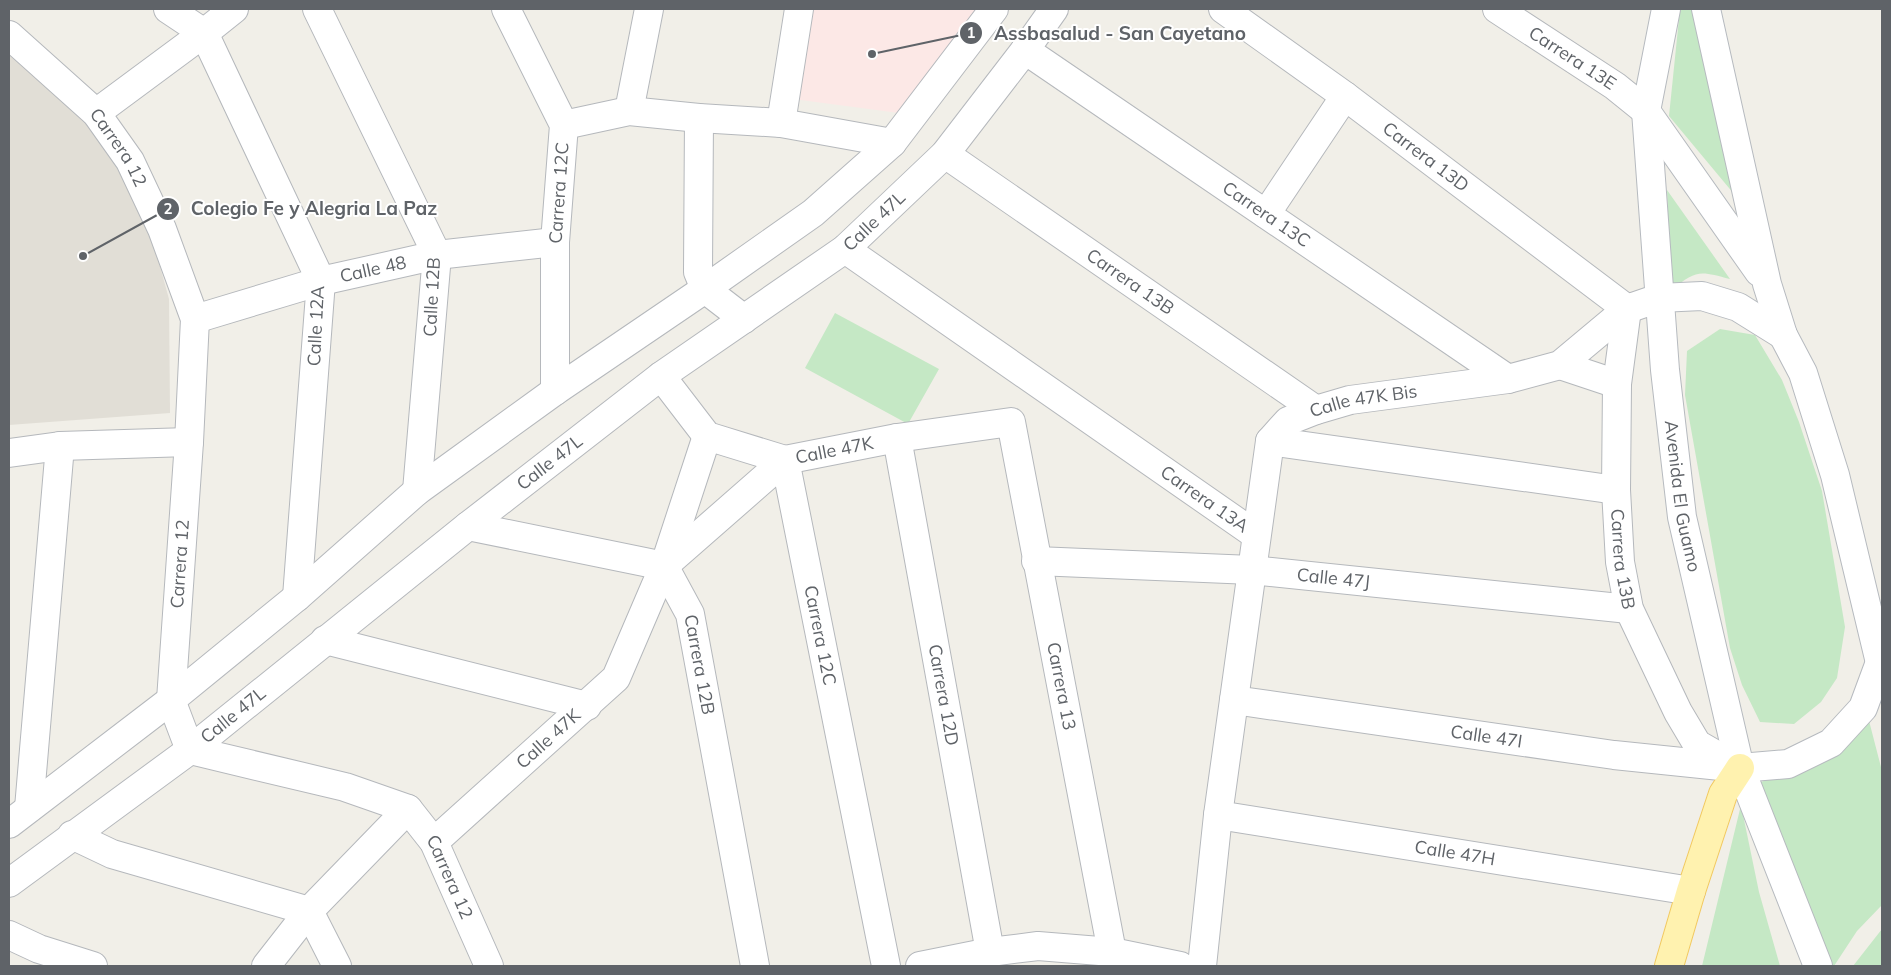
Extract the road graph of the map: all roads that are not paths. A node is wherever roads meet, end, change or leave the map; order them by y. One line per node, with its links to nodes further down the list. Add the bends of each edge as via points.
1 (168, 9): 13 (street)
2 (234, 9): 13 (street)
3 (317, 9): 28 (street, Calle 12B)
4 (506, 9): 22 (street, Carrera 12C)
5 (799, 9): 21 (street)
6 (994, 9): 23 (street)
7 (1054, 9): 15 (street, Calle 47L)
8 (1223, 9): 16 (street, Carrera 13D)
9 (1497, 9): 18 (street, Carrera 13E, via 1614,86)
10 (1666, 9): 18 (street, Avenida El Guamo)
11 (1706, 9): 30 (street)
12 (646, 12): 17 (street)
13 (204, 33): 19 (street); 29 (street, Calle 12A)
14 (9, 35): 19 (street, Carrera 12)
15 (1025, 50): 24 (street, Calle 47L); 25 (street, Carrera 13C)
16 (1345, 96): 25 (street); 33 (street, Carrera 13D)
17 (629, 111): 20 (street); 22 (street)
18 (1646, 111): 30 (street, Carrera 13E); 32 (street, Avenida El Guamo)
19 (96, 113): 34 (street, Carrera 12, via 130,161 162,229)
20 (699, 118): 21 (street); 31 (street, via 698,272)
21 (781, 123): 23 (street)
22 (564, 125): 26 (street, Carrera 12C)
23 (892, 143): 31 (street, via 813,213)
24 (944, 154): 27 (street, Calle 47L); 42 (street, Carrera 13B)
25 (1266, 214): 39 (street, Carrera 13C)
26 (555, 242): 28 (street, Calle 48); 41 (street, Carrera 12C)
27 (844, 249): 35 (street, Calle 47L); 54 (street, Carrera 13A)
28 (437, 255): 29 (street, Calle 48); 52 (street, Calle 12B)
29 (321, 281): 34 (street, Calle 48); 58 (street, Calle 12A)
30 (1767, 284): 36 (street)
31 (706, 289): 35 (street); 41 (street)
32 (1659, 298): 33 (street, Calle 47K Bis); 36 (street, Calle 47K Bis, via 1702,296 1738,306); 66 (street, Avenida El Guamo, via 1682,517)
33 (1628, 309): 37 (street, Calle 47K Bis); 40 (street, Carrera 13B)
34 (195, 319): 47 (street, Carrera 12)
35 (744, 319): 38 (street, Calle 47L)
36 (1783, 335): 61 (street, via 1803,373 1835,475)
37 (1560, 365): 39 (street, Calle 47K Bis); 40 (street)
38 (661, 376): 44 (street); 53 (street, Calle 47L)
39 (1508, 379): 42 (street, Calle 47K Bis, via 1350,400)
40 (1617, 384): 51 (street, Carrera 13B)
41 (555, 391): 52 (street)
42 (1316, 410): 46 (street, Calle 47K Bis, via 1288,421)
43 (1011, 422): 45 (street, Calle 47K); 55 (street, Carrera 13)
44 (707, 436): 50 (street); 56 (street, Calle 47K)
45 (897, 438): 50 (street, Calle 47K); 76 (street, Carrera 12D)
46 (1270, 441): 51 (street); 54 (street)
47 (189, 442): 48 (street); 62 (street, Carrera 12)
48 (60, 446): 49 (street); 69 (street)
49 (9, 453)
50 (785, 460): 56 (street, Calle 47K); 86 (street, Carrera 12C)
51 (1616, 490): 59 (street, Carrera 13B, via 1620,562)
52 (417, 492): 58 (street)
53 (468, 526): 56 (street); 60 (street, Calle 47L)
54 (1256, 535): 57 (street, Carrera 13A)
55 (1036, 560): 57 (street, Calle 47J); 77 (street, Carrera 13)
56 (664, 566): 64 (street, Calle 47K, via 616,678); 85 (street, Carrera 12B, via 690,614)
57 (1252, 570): 59 (street, Calle 47J); 63 (street, Carrera 13A)
58 (296, 598): 62 (street)
59 (1629, 609): 66 (street, Carrera 13B, via 1678,712 1698,744)
60 (325, 640): 64 (street); 65 (street, Calle 47L)
61 (1881, 667): 66 (street, Calle 47I, via 1863,708 1831,743 1788,764)
62 (171, 700): 65 (street, Carrera 12); 69 (street)
63 (1234, 700): 66 (street, Calle 47I, via 1614,754); 68 (street, Carrera 13A)
64 (587, 706): 71 (street, Calle 47K)
65 (190, 750): 67 (street, via 345,787); 70 (street, Calle 47L)
66 (1740, 768): 73 (main road, via 1723,794); 90 (street, Avenida El Guamo)
67 (408, 809): 71 (street, Carrera 12); 74 (street)
68 (1218, 815): 73 (street, Calle 47H); 89 (street, Carrera 13A)
69 (19, 816)
70 (72, 835): 72 (street, Calle 47L); 74 (street, via 112,854)
71 (434, 842): 84 (street, Carrera 12)
72 (9, 883)
73 (1691, 891): 79 (main road)
74 (309, 912): 82 (street); 83 (street)
75 (9, 935): 81 (street, via 39,949)
76 (990, 952): 78 (street); 87 (street)
77 (1112, 952): 78 (street); 80 (street)
78 (1037, 956)
79 (1667, 963)
80 (1150, 964): 88 (street)
81 (93, 966)
82 (266, 966)
83 (337, 966)
84 (489, 966)
85 (755, 966)
86 (886, 966)
87 (920, 966)
88 (1180, 966)
89 (1202, 966)
90 (1818, 966)

